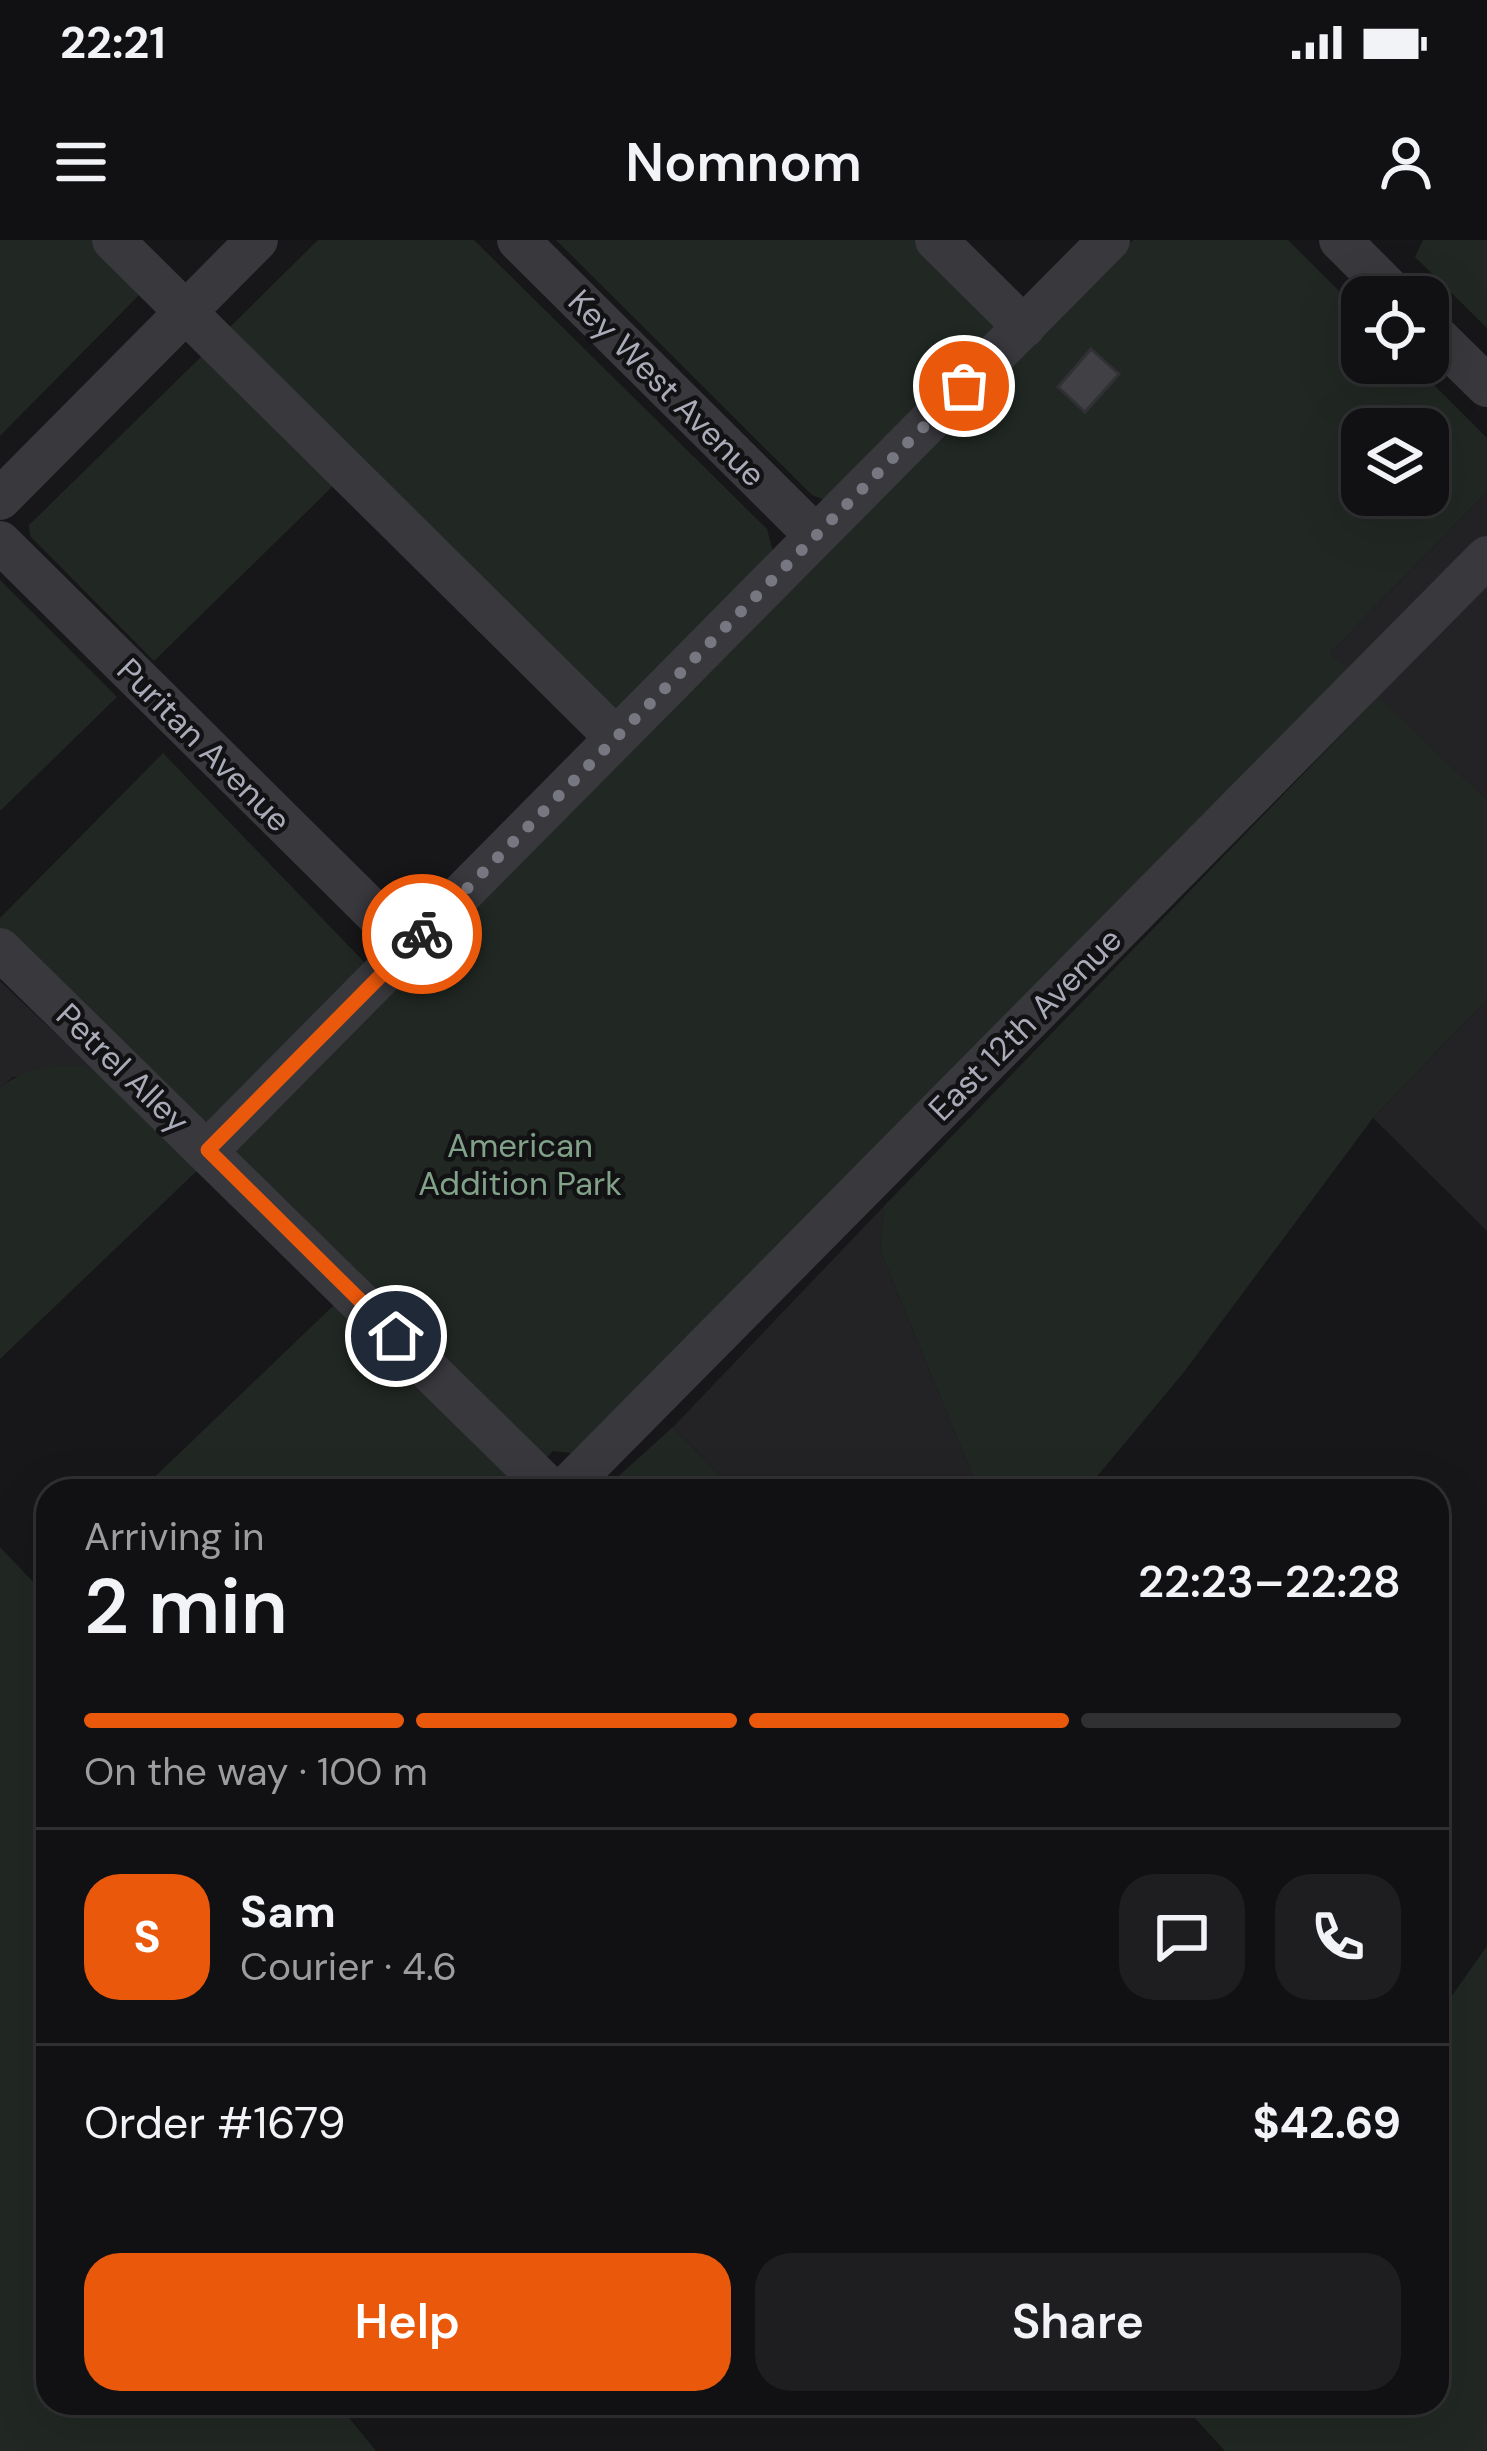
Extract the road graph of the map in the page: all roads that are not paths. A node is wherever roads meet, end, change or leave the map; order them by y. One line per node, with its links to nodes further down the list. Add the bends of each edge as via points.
1 (113, 240): 8 (street)
2 (257, 240): 8 (street)
3 (518, 240): 13 (street, Key West Avenue)
4 (936, 240): 9 (street)
5 (1109, 240): 9 (street)
6 (1365, 248): 7 (street)
7 (1383, 276)
8 (186, 312): 12 (street); 16 (street)
9 (1024, 327): 13 (street)
10 (1449, 349): 11 (street)
11 (1487, 386)
12 (0, 499)
13 (816, 536): 16 (street)
14 (0, 542): 17 (street, Puritan Avenue)
15 (1487, 557): 21 (street, East 12th Avenue)
16 (616, 738): 17 (street)
17 (409, 947): 19 (street)
18 (0, 950): 19 (street, Petrel Alley)
19 (208, 1150): 20 (street, Petrel Alley)
20 (540, 1479)
21 (574, 1479)

